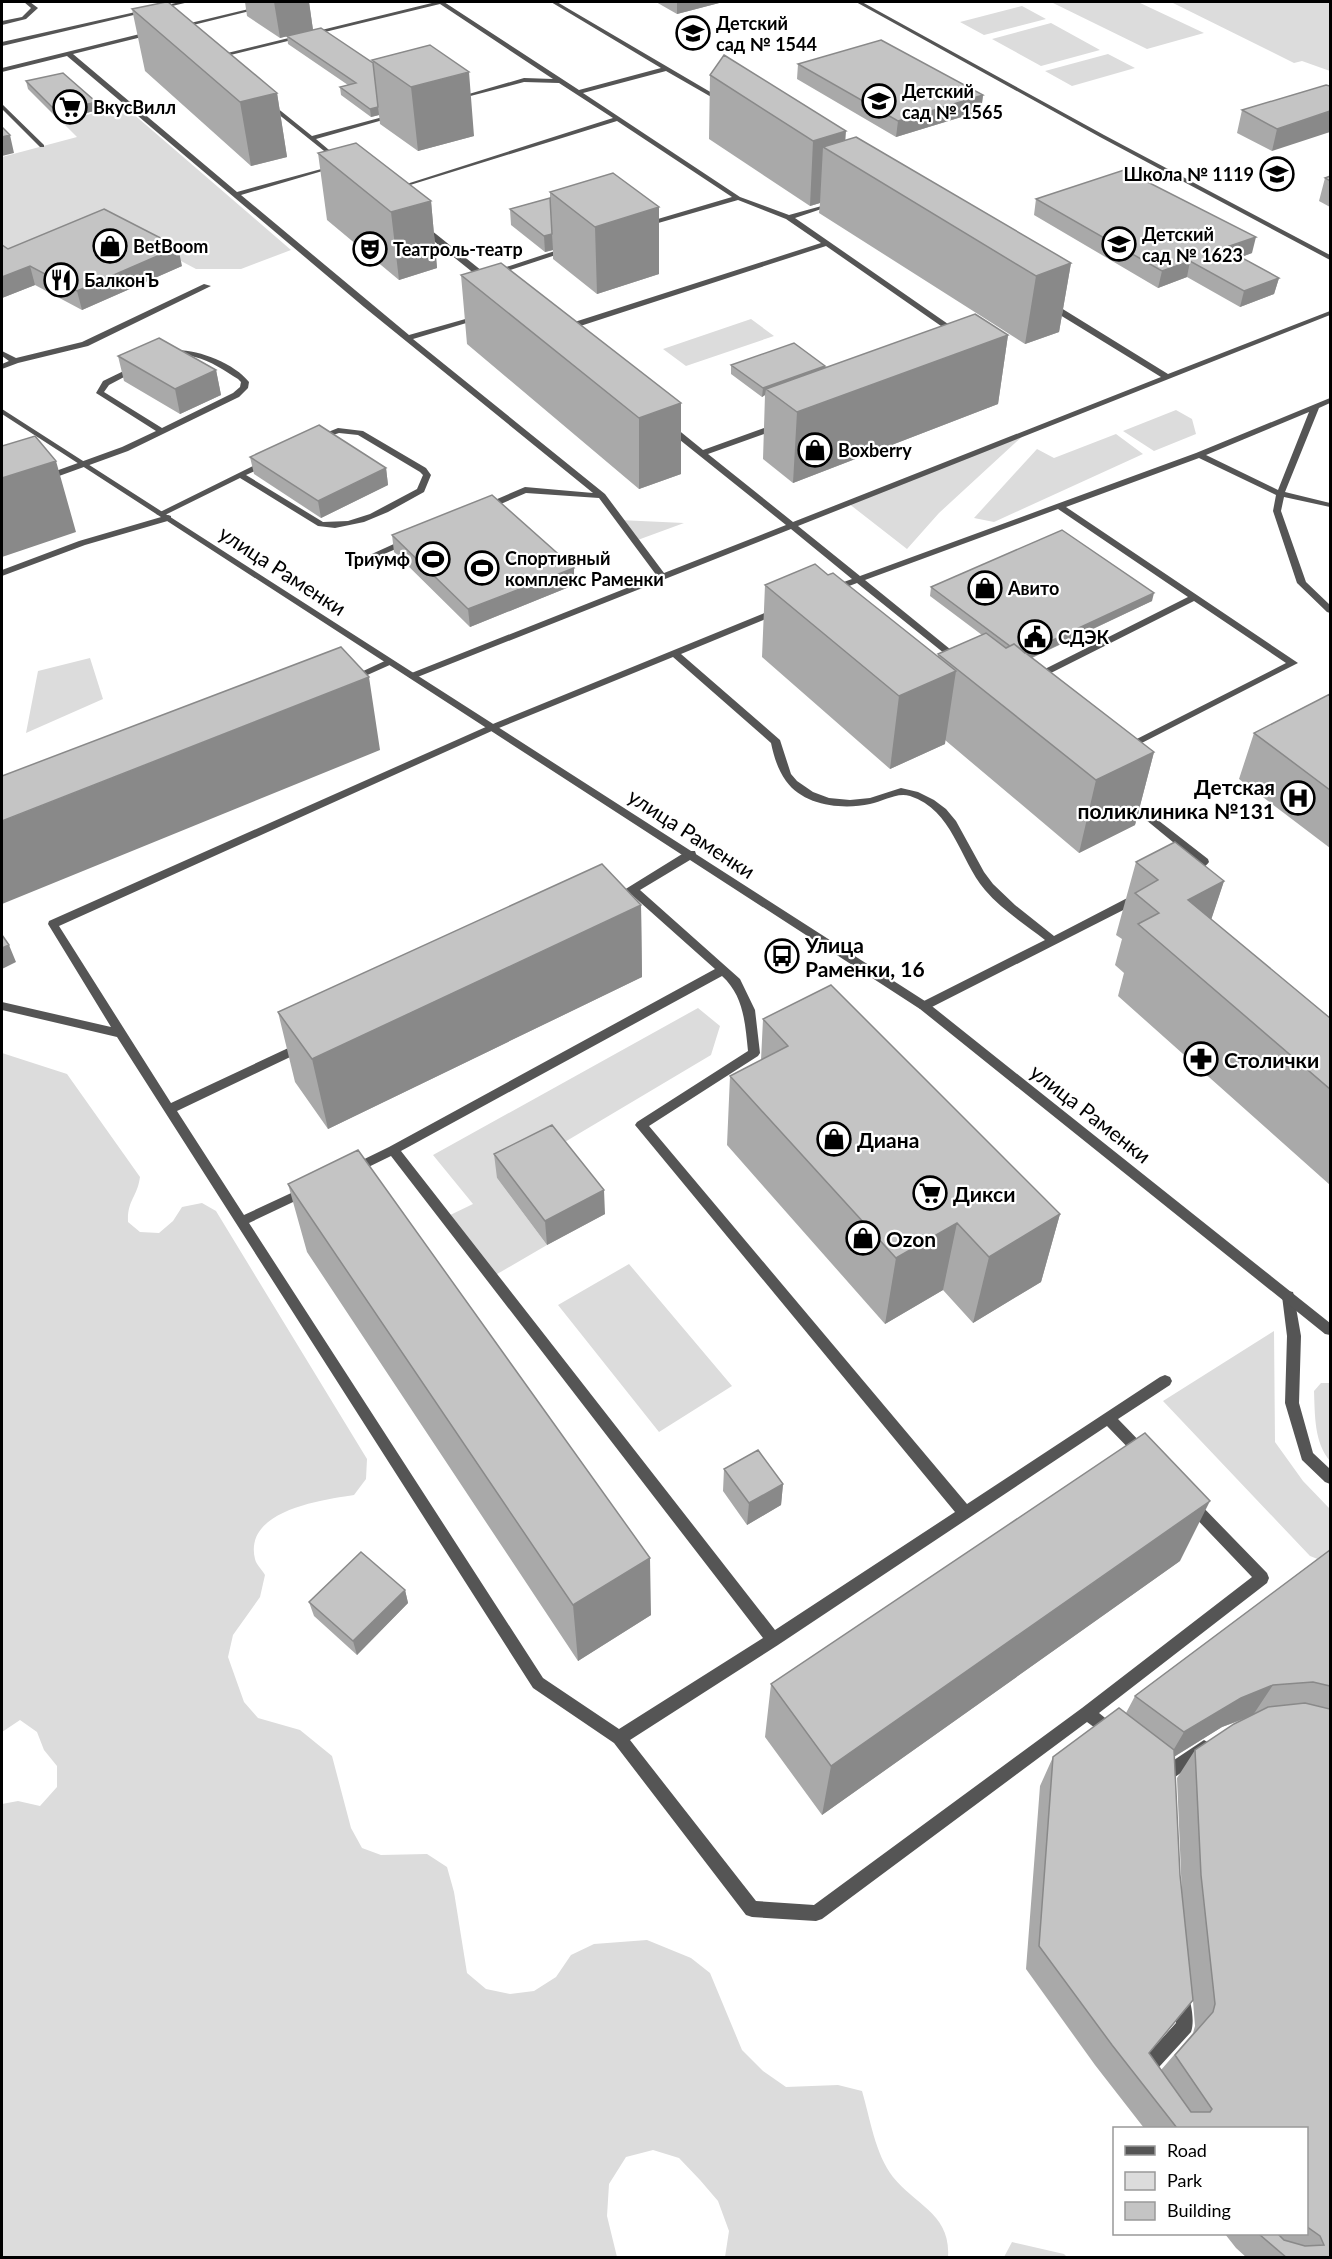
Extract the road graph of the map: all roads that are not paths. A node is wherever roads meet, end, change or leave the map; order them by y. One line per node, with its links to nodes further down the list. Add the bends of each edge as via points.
1 (27, 2): 7 (street, via 35,8 24,18)
2 (186, 2): 10 (street)
3 (283, 2): 9 (street, via 176,27)
4 (441, 2): 13 (street); 17 (street)
5 (555, 2): 15 (street)
6 (859, 2): 36 (street)
7 (2, 23)
8 (156, 32): 12 (street)
9 (186, 35)
10 (2, 44)
11 (204, 50): 13 (street)
12 (68, 53): 16 (street); 28 (street)
13 (213, 58): 14 (street)
14 (222, 65)
15 (668, 68): 18 (street); 21 (street)
16 (2, 69)
17 (561, 81): 18 (street); 20 (street, via 524,80)
18 (578, 92): 24 (street)
19 (258, 94): 25 (street)
20 (446, 102)
21 (728, 105)
22 (2, 106): 26 (street)
23 (401, 114): 25 (street)
24 (618, 119): 27 (street); 29 (street)
25 (311, 138): 28 (street, via 346,167)
26 (42, 146)
27 (391, 191)
28 (238, 194): 45 (street)
29 (738, 198): 31 (street); 33 (street)
30 (846, 199): 31 (street)
31 (789, 217): 34 (street)
32 (418, 224): 37 (street)
33 (638, 228)
34 (827, 243): 43 (street); 44 (street)
35 (572, 249): 37 (street)
36 (1330, 258)
37 (483, 276): 39 (street)
38 (207, 286): 48 (street, via 85,344)
39 (501, 291)
40 (1045, 301): 51 (street)
41 (1330, 313): 51 (street)
42 (485, 315): 45 (street)
43 (553, 333)
44 (963, 337)
45 (407, 338): 66 (street)
46 (2, 352): 48 (street)
47 (157, 360): 57 (street, via 175,352 196,353 245,382 236,395)
48 (15, 361): 50 (street)
49 (147, 364): 57 (street, via 106,382 100,393)
50 (2, 367)
51 (1167, 377): 71 (street)
52 (1330, 400): 53 (street)
53 (1315, 407): 60 (street); 65 (street)
54 (2, 411): 62 (street, улица Раменки)
55 (659, 418): 59 (street)
56 (792, 421): 59 (street)
57 (162, 431): 62 (street)
58 (308, 442): 63 (street, via 338,430 360,433 423,470 427,475 425,484 421,490 360,523 333,526 321,524)
59 (703, 453): 71 (street)
60 (1199, 455): 65 (street); 67 (street)
61 (279, 456): 63 (street)
62 (84, 465): 64 (street); 70 (street, улица Раменки)
63 (240, 475): 70 (street)
64 (31, 483)
65 (1280, 494): 68 (street); 80 (street, via 1277,511 1302,583)
66 (602, 496): 69 (street, via 525,490); 75 (street)
67 (1059, 506): 76 (street); 78 (street)
68 (1330, 506)
69 (474, 512)
70 (164, 516): 74 (street); 82 (street, улица Раменки)
71 (791, 526): 75 (street); 76 (street)
72 (421, 535): 73 (street)
73 (367, 558)
74 (2, 573)
75 (662, 577): 84 (street)
76 (859, 578): 77 (street); 83 (street)
77 (826, 592)
78 (1194, 597): 86 (street); 88 (street, via 1293,663)
79 (783, 609): 81 (street)
80 (1330, 610)
81 (674, 653): 87 (street); 95 (street, via 776,742 781,763 793,783 815,798 843,803 872,801 890,792 913,794 945,812 989,888)
82 (389, 662): 84 (street, улица Раменки); 85 (street)
83 (960, 665)
84 (412, 676): 87 (street, улица Раменки)
85 (341, 684)
86 (1019, 685)
87 (491, 728): 90 (street, улица Раменки); 99 (street, via 53,924)
88 (1118, 752)
89 (1115, 789): 91 (street, via 1204,862)
90 (691, 854): 92 (street); 98 (street, улица Раменки)
91 (1177, 877)
92 (634, 891): 94 (street); 96 (street)
93 (1150, 891): 95 (street)
94 (613, 901)
95 (1052, 940): 98 (street)
96 (723, 970): 102 (street); 113 (street, via 736,982 749,1010 754,1053 641,1125)
97 (2, 1006): 99 (street)
98 (924, 1006): 106 (street, улица Раменки)
99 (121, 1034): 101 (street)
100 (314, 1041): 101 (street)
101 (169, 1109): 105 (street)
102 (393, 1150): 103 (street); 114 (street)
103 (339, 1176)
104 (317, 1186): 105 (street)
105 (242, 1221): 116 (street, via 538,1683)
106 (1288, 1296): 107 (street, улица Раменки); 111 (street, via 1294,1336 1292,1403 1306,1456)
107 (1330, 1330)
108 (1165, 1380): 109 (street)
109 (1108, 1418): 110 (street); 113 (street)
110 (1149, 1460)
111 (1330, 1478)
112 (1181, 1494): 115 (street, via 1262,1578)
113 (965, 1513): 114 (street)
114 (773, 1640): 116 (street)
115 (1087, 1713): 116 (street, via 816,1913 752,1909); 118 (street)
116 (619, 1738)
117 (1219, 1738): 119 (street, via 1162,1770)
118 (1122, 1740)
119 (1167, 1795)
120 (1179, 1983): 121 (street, via 1185,2026 1142,2074)
121 (1148, 2083)

